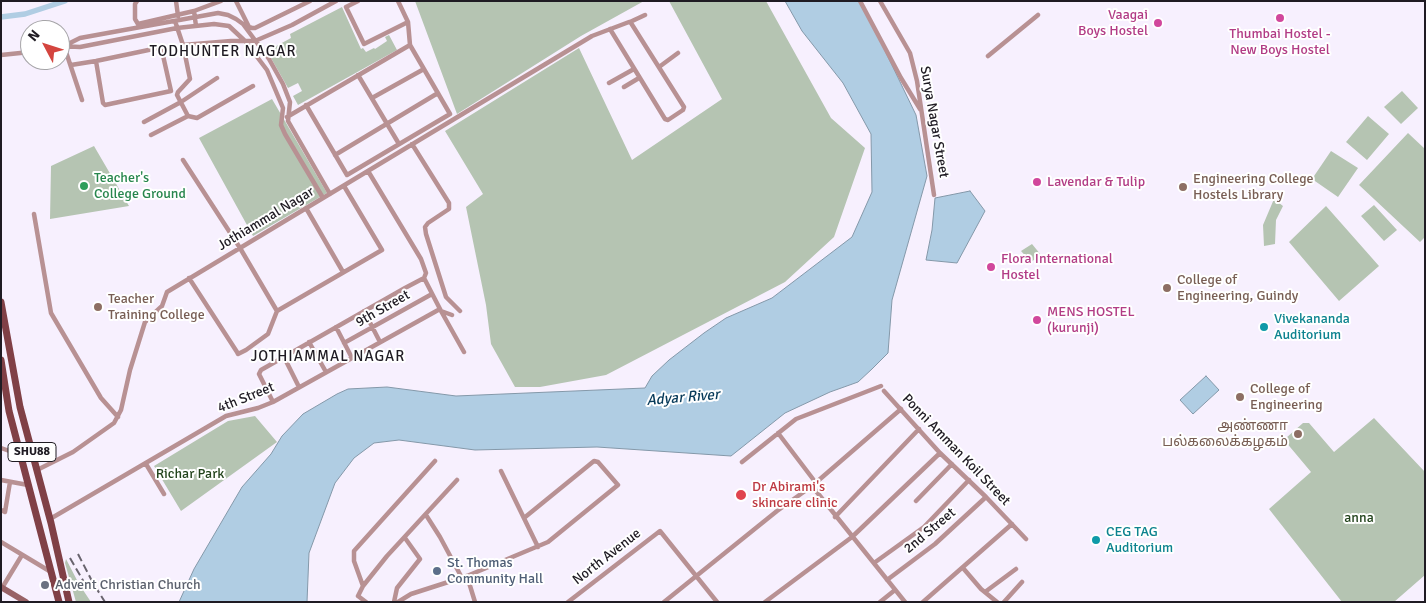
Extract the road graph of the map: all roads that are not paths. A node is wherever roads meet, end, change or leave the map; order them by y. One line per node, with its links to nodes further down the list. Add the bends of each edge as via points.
1 (137, 1): 14 (street, via 135,18 138,24)
2 (176, 1): 14 (street)
3 (221, 1): 11 (street)
4 (236, 1): 5 (street, via 252,28)
5 (310, 1)
6 (336, 1): 25 (street)
7 (358, 1): 17 (street, via 346,7 364,44)
8 (398, 1): 17 (street)
9 (860, 1): 52 (street, via 900,78)
10 (880, 1): 52 (street, Surya Nagar Street, via 910,53)
11 (194, 11): 14 (street); 15 (street)
12 (645, 14): 18 (street, Jothiammal Nagar)
13 (1038, 15): 33 (street)
14 (178, 16)
15 (195, 17): 16 (street); 19 (street); 25 (street, via 218,13 228,15 243,24)
16 (175, 21): 20 (street); 22 (street)
17 (408, 22): 28 (street)
18 (630, 22): 21 (street, Jothiammal Nagar); 36 (street)
19 (196, 26): 20 (street); 24 (street, via 224,24)
20 (177, 28): 23 (street); 27 (street)
21 (610, 29): 38 (street); 59 (street, Jothiammal Nagar, via 578,44)
22 (112, 33): 23 (street); 26 (street)
23 (114, 40): 29 (street)
24 (246, 40): 25 (street); 27 (street); 51 (street, via 267,70)
25 (255, 41): 49 (street, via 283,84)
26 (70, 42)
27 (183, 45): 48 (street, via 190,79 178,92)
28 (410, 45): 37 (street); 39 (street)
29 (70, 46)
30 (20, 53): 32 (street)
31 (678, 53): 36 (street)
32 (1, 55)
33 (988, 56)
34 (96, 61): 34 (street, via 105,105 172,89 160,48); 35 (street)
35 (71, 65): 47 (street)
36 (658, 67): 41 (street, via 684,108 668,120)
37 (424, 69): 45 (street); 46 (street)
38 (634, 69): 41 (street); 42 (street)
39 (358, 75): 46 (street); 50 (street)
40 (217, 78): 48 (street)
41 (640, 78): 44 (street)
42 (609, 83)
43 (253, 86): 53 (street, via 197,118)
44 (624, 87)
45 (438, 93): 56 (street); 58 (street, via 450,114)
46 (372, 98): 56 (street)
47 (82, 100)
48 (181, 102): 53 (street); 55 (street)
49 (290, 105): 51 (street); 54 (street)
50 (306, 105): 54 (street); 60 (street)
51 (283, 108): 66 (street, via 281,125 285,134)
52 (922, 112): 65 (street, Surya Nagar Street)
53 (188, 116): 57 (street)
54 (287, 117): 64 (street)
55 (144, 122)
56 (387, 124): 58 (street); 60 (street)
57 (151, 136)
58 (399, 144): 60 (street, via 347,175)
59 (412, 144): 62 (street, Jothiammal Nagar); 78 (street, via 449,203 449,209 425,227 446,297)
60 (335, 155)
61 (184, 160): 69 (street)
62 (368, 171): 63 (street, Jothiammal Nagar); 72 (street, via 421,259 426,273)
63 (344, 186): 64 (street, Jothiammal Nagar); 70 (street, via 382,250)
64 (330, 194): 66 (street, Jothiammal Nagar)
65 (934, 195)
66 (323, 198): 67 (street, Jothiammal Nagar)
67 (306, 208): 69 (street, Jothiammal Nagar); 70 (street)
68 (34, 214): 95 (street, via 51,312 101,398)
69 (240, 248): 71 (street, Jothiammal Nagar); 76 (street)
70 (344, 272): 76 (street)
71 (190, 278): 76 (street, via 238,354 268,334); 95 (street, Jothiammal Nagar, via 167,292 162,306 145,322)
72 (424, 278): 73 (street); 77 (street)
73 (432, 294): 75 (street); 81 (street, 9th Street)
74 (1, 302): 105 (main road, SHU88, via 20,407)
75 (441, 310): 79 (street); 83 (street, 4th Street); 85 (street)
76 (277, 311)
77 (364, 311): 80 (street); 81 (street)
78 (460, 311)
79 (452, 315)
80 (336, 327): 82 (street); 84 (street)
81 (373, 328): 83 (street); 84 (street, 9th Street)
82 (309, 342): 86 (street); 89 (street)
83 (380, 342): 87 (street, 4th Street)
84 (344, 343): 87 (street)
85 (464, 352)
86 (284, 357): 91 (street); 93 (street, via 258,373)
87 (352, 358): 89 (street, 4th Street)
88 (1, 360): 112 (main road, SHU88)
89 (326, 372): 91 (street, 4th Street)
90 (881, 386): 97 (street, via 796,419)
91 (299, 387): 93 (street, 4th Street)
92 (884, 391): 94 (street, Ponni Amman Koil Street)
93 (273, 402): 103 (street, 4th Street, via 226,416)
94 (901, 409): 96 (street, Ponni Amman Koil Street); 111 (street)
95 (118, 417): 105 (street, via 99,435)
96 (919, 429): 100 (street, Ponni Amman Koil Street); 118 (street)
97 (778, 433): 102 (street); 111 (street)
98 (1, 448): 99 (street)
99 (16, 453)
100 (940, 453): 104 (street, Ponni Amman Koil Street); 122 (street)
101 (435, 461): 136 (street, via 354,551)
102 (742, 462)
103 (146, 464): 113 (street); 120 (street, 4th Street)
104 (952, 464): 109 (street, Ponni Amman Koil Street); 115 (street)
105 (37, 470): 120 (main road, SHU88)
106 (501, 471): 119 (street)
107 (1, 480): 110 (street)
108 (457, 480): 117 (street)
109 (969, 480): 114 (street, Ponni Amman Koil Street); 128 (street, via 924,527)
110 (10, 482): 112 (street); 116 (street, via 5,512)
111 (814, 484): 118 (street); 132 (street)
112 (28, 485): 131 (main road, SHU88)
113 (164, 494)
114 (986, 497): 121 (street, Ponni Amman Koil Street); 134 (street, 2nd Street, via 935,544)
115 (916, 501)
116 (1, 510)
117 (426, 515): 123 (street); 133 (street)
118 (835, 517): 122 (street)
119 (524, 518): 126 (street); 126 (street, via 594,461 618,485)
120 (50, 519): 142 (main road, SHU88)
121 (1012, 524): 124 (street, Ponni Amman Koil Street); 129 (street)
122 (852, 537): 128 (street); 149 (street)
123 (405, 538): 136 (street); 144 (street, via 420,559 397,588)
124 (1026, 539)
125 (1, 542): 127 (street)
126 (538, 547): 133 (street)
127 (22, 555): 131 (street); 137 (street)
128 (874, 563): 134 (street)
129 (963, 568): 139 (street); 152 (street)
130 (1016, 569): 139 (street)
131 (51, 572): 141 (main road, SHU88)
132 (697, 576): 146 (street, North Avenue, via 660,531); 147 (street); 148 (street)
133 (465, 577): 144 (street); 145 (street)
134 (887, 580): 138 (street)
135 (1022, 582): 154 (street)
136 (362, 586): 143 (street, via 358,596)
137 (2, 588): 140 (street)
138 (895, 590): 150 (street); 151 (street)
139 (985, 592): 153 (street)
140 (26, 602)
141 (59, 602)
142 (69, 602)
143 (366, 602)
144 (396, 602)
145 (475, 602)
146 (568, 602)
147 (664, 602)
148 (718, 602)
149 (765, 602)
150 (880, 602)
151 (904, 602)
152 (923, 602)
153 (997, 602)
154 (1004, 602)

